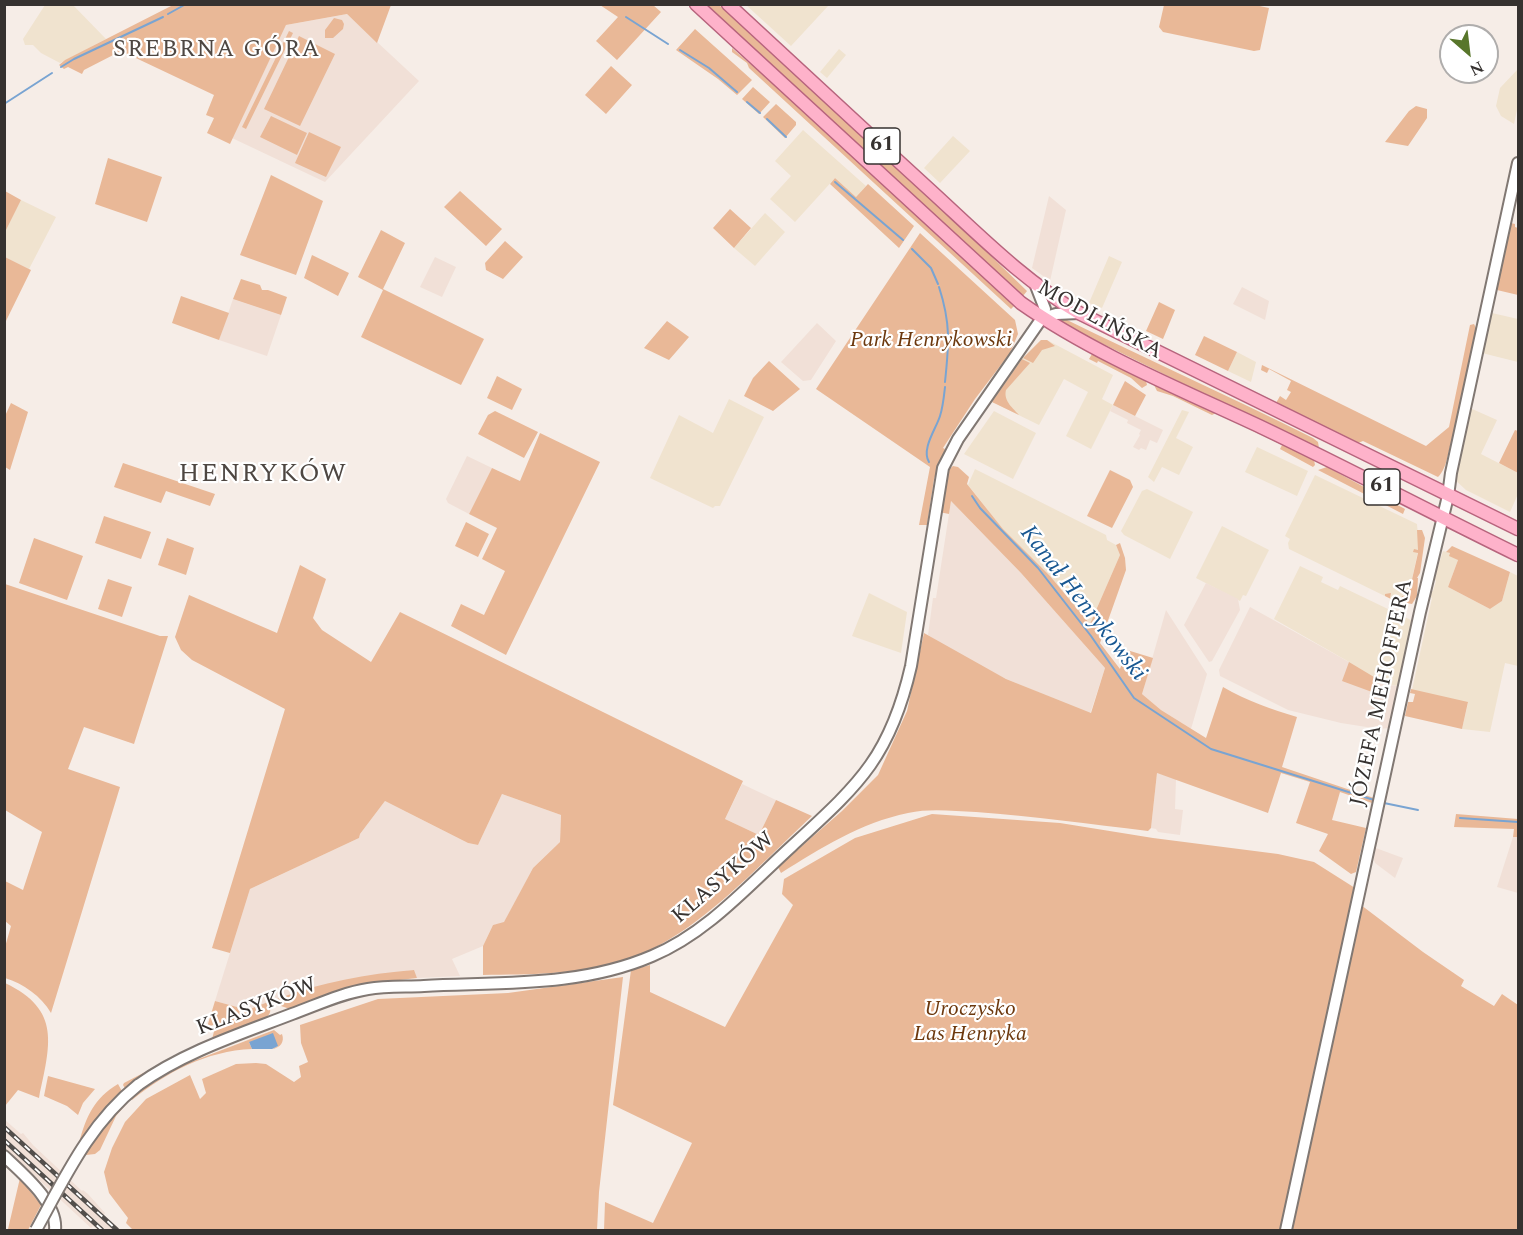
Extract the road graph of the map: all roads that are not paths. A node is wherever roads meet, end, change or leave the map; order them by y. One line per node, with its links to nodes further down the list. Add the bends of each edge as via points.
1 (696, 4): 6 (main road, MODLIŃSKA / 61, via 1021,303)
2 (728, 4): 4 (main road, MODLIŃSKA / 61)
3 (1518, 163): 7 (street, JÓZEFA MEHOFFERA)
4 (1036, 286): 5 (main road, MODLIŃSKA / 61); 6 (street, via 1045,309)
5 (1079, 314): 6 (street); 8 (main road, MODLIŃSKA / 61)
6 (1042, 318): 10 (main road, MODLIŃSKA / 61, via 1148,374); 14 (street, KLASYKÓW, bridge, via 958,439 943,468 902,704 886,742 864,776 839,804 692,935 641,961 562,980 354,992 167,1066 138,1085 93,1131)
7 (1451, 473): 8 (street); 9 (street, JÓZEFA MEHOFFERA)
8 (1427, 485): 9 (main road, MODLIŃSKA / 61)
9 (1448, 496): 10 (street, JÓZEFA MEHOFFERA); 11 (main road, MODLIŃSKA / 61)
10 (1443, 517): 12 (main road, MODLIŃSKA / 61); 16 (street, JÓZEFA MEHOFFERA)
11 (1518, 529)
12 (1518, 555)
13 (4, 1156): 15 (street, via 47,1204 55,1216)
14 (36, 1230)
15 (55, 1230)
16 (1287, 1230)

